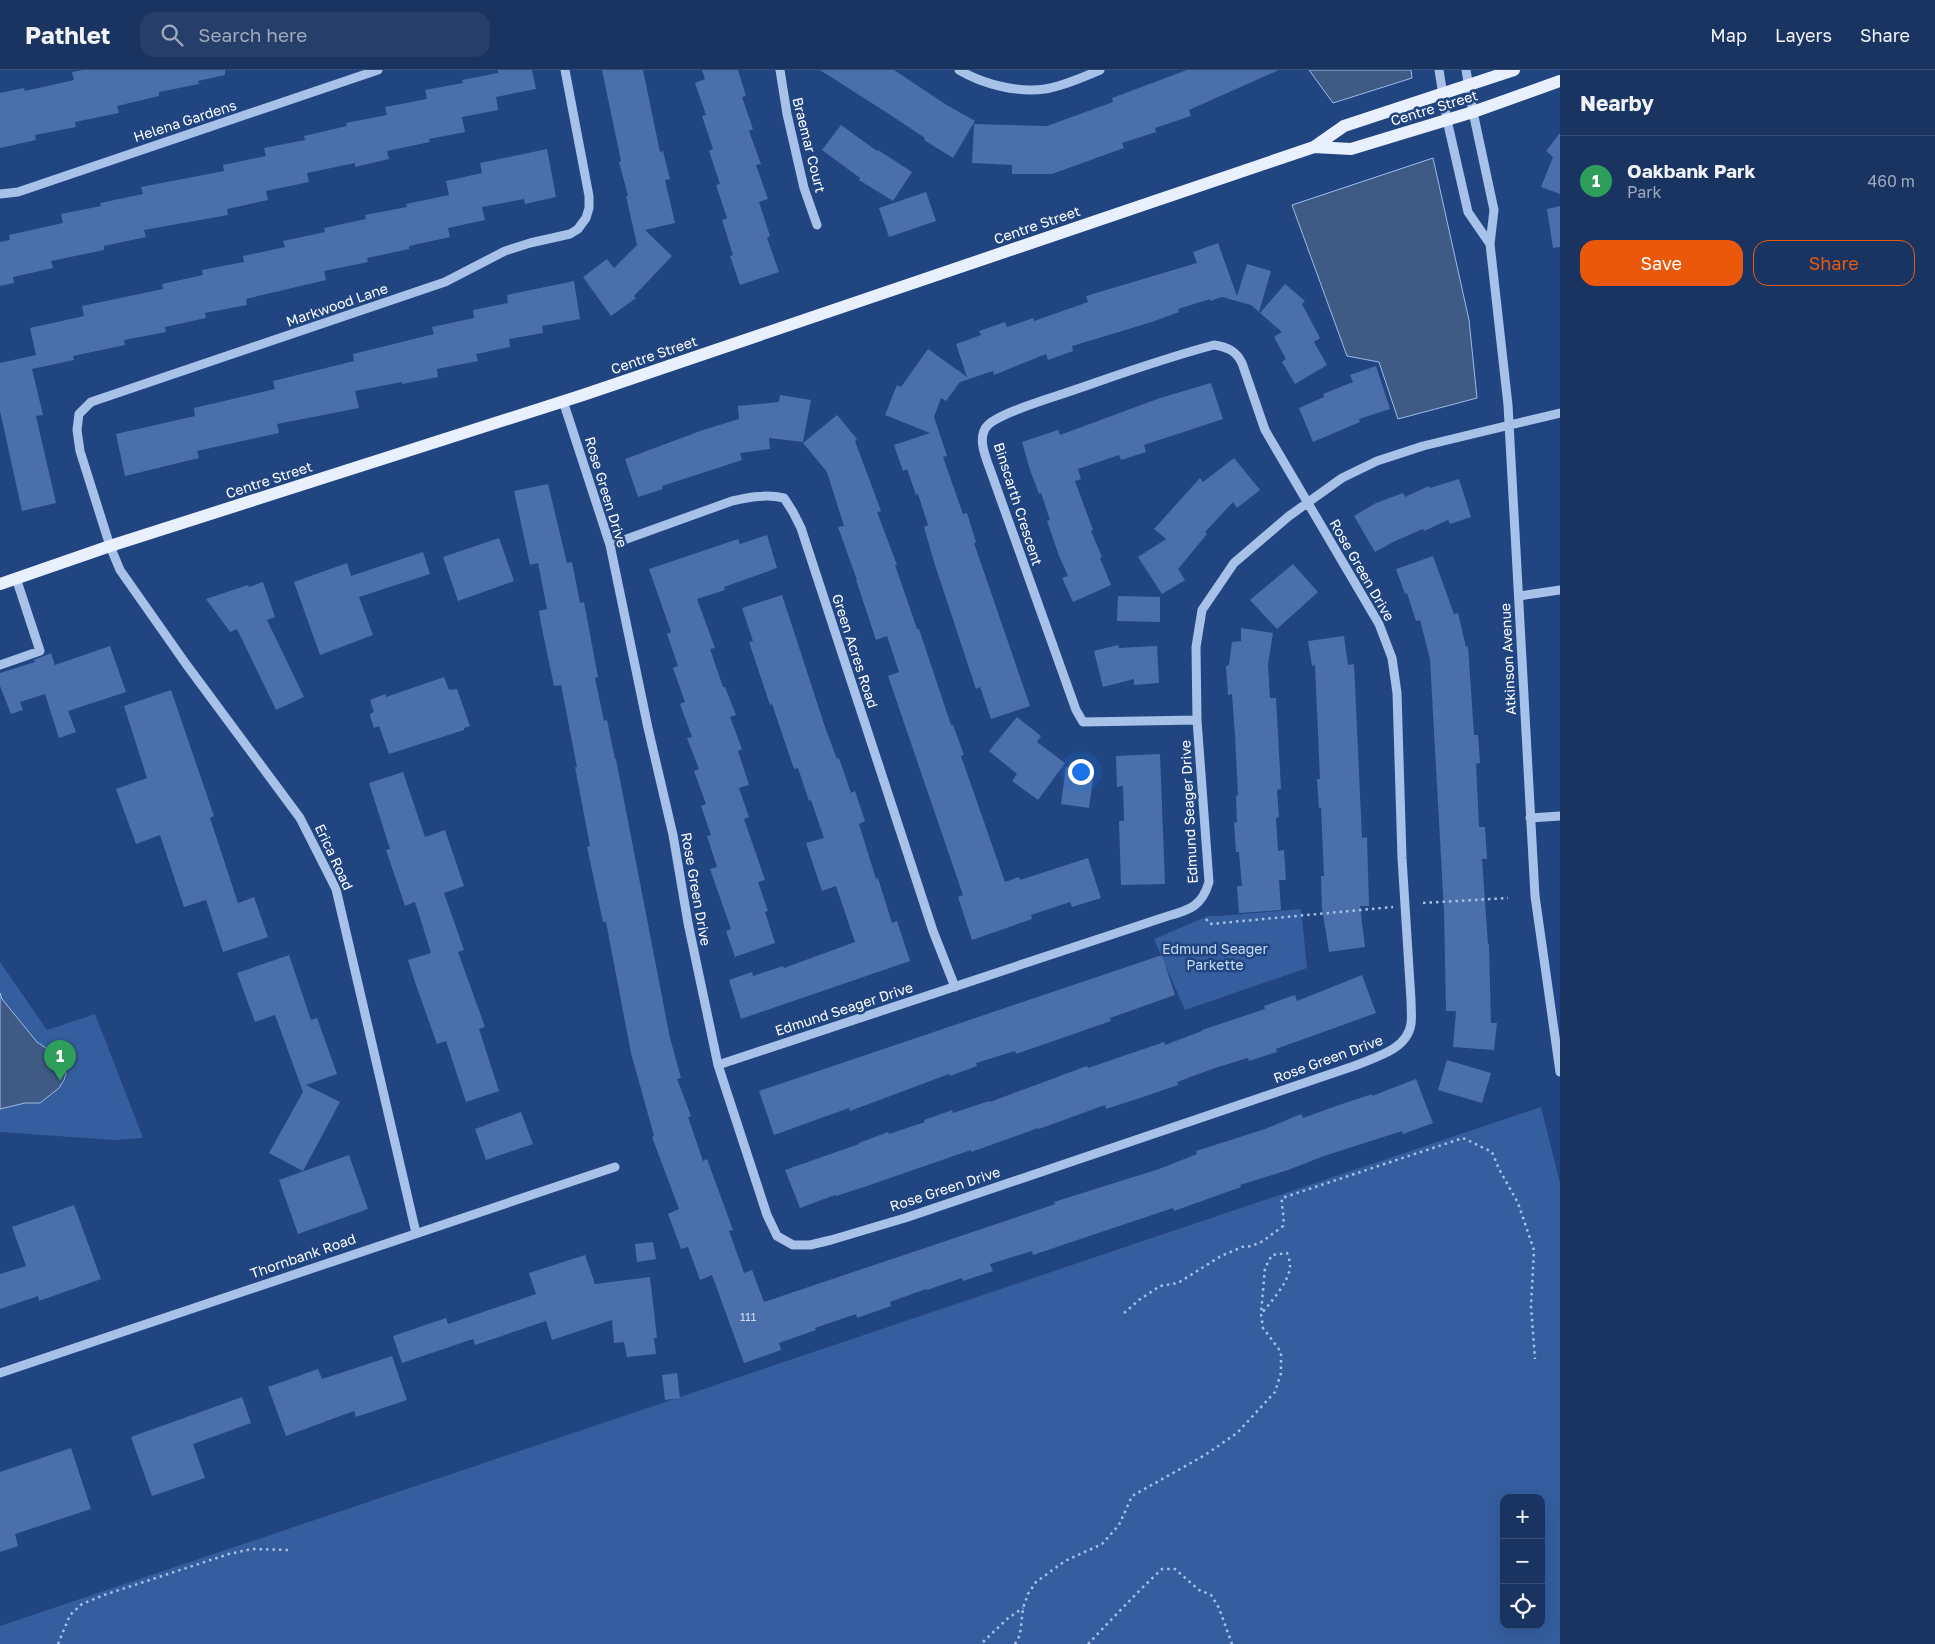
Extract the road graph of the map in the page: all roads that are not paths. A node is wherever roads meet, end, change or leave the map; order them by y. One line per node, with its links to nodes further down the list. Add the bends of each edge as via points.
1 (378, 70): 15 (street, Helena Gardens, via 18,192)
2 (565, 70): 23 (street, Markwood Lane, via 589,196 589,208 583,224 570,234 505,251 445,282 91,402 79,414 77,430 80,451)
3 (780, 70): 16 (street, Braemar Court, via 804,188)
4 (959, 70): 5 (street, via 998,85 1045,89)
5 (1100, 70)
6 (1439, 70): 11 (street, Atkinson Avenue)
7 (1466, 70): 10 (street, Atkinson Avenue)
8 (1514, 70): 10 (main road, Centre Street)
9 (1560, 81): 12 (main road, Centre Street)
10 (1468, 85): 11 (main road, Centre Street); 12 (street, Atkinson Avenue)
11 (1443, 93): 13 (street, Atkinson Avenue); 14 (main road, Centre Street, via 1344,126)
12 (1473, 112): 13 (main road, Centre Street); 17 (street, Atkinson Avenue, via 1494,210)
13 (1447, 120): 14 (main road, Centre Street, via 1351,149); 17 (street, Atkinson Avenue, via 1468,212)
14 (1314, 146): 18 (main road, Centre Street)
15 (0, 194)
16 (816, 225)
17 (1490, 244): 20 (street, Atkinson Avenue)
18 (563, 402): 22 (street, Rose Green Drive); 23 (main road, Centre Street)
19 (1560, 413): 20 (street, Edmund Seager Drive)
20 (1509, 426): 21 (street, Edmund Seager Drive, via 1423,446 1377,461 1342,478); 27 (street, Atkinson Avenue)
21 (1308, 504): 29 (street, Edmund Seager Drive, via 1234,563 1202,610 1196,648); 29 (street, Binscarth Crescent, via 1264,430 1238,354 1226,347 1214,345 1196,350 1034,404 987,425 983,448 990,472 1083,722); 33 (street, Rose Green Drive, via 1379,624 1392,658 1397,693 1402,858 1411,1000 1411,1024 1407,1038 1393,1049 1354,1066 905,1218 810,1245 793,1245 777,1236 767,1215)
22 (610, 545): 32 (street, Green Acres Road, via 732,501 754,496 784,498 800,528 933,931); 33 (street, Rose Green Drive, via 673,835)
23 (110, 546): 24 (main road, Centre Street); 36 (street, Erica Road, via 120,570 300,818 336,889)
24 (16, 578): 25 (main road, Centre Street); 28 (street, via 40,651)
25 (0, 584)
26 (1560, 590): 27 (street)
27 (1518, 596): 31 (street, Atkinson Avenue)
28 (0, 665)
29 (1197, 720): 32 (street, Edmund Seager Drive, via 1209,882 1204,897 1188,911)
30 (1560, 816): 31 (street)
31 (1530, 818): 34 (street, Atkinson Avenue, via 1535,896)
32 (955, 986): 33 (street, Edmund Seager Drive)
33 (718, 1065)
34 (1560, 1072)
35 (615, 1167): 36 (street, Thornbank Road)
36 (416, 1233): 37 (street, Thornbank Road)
37 (0, 1373)

